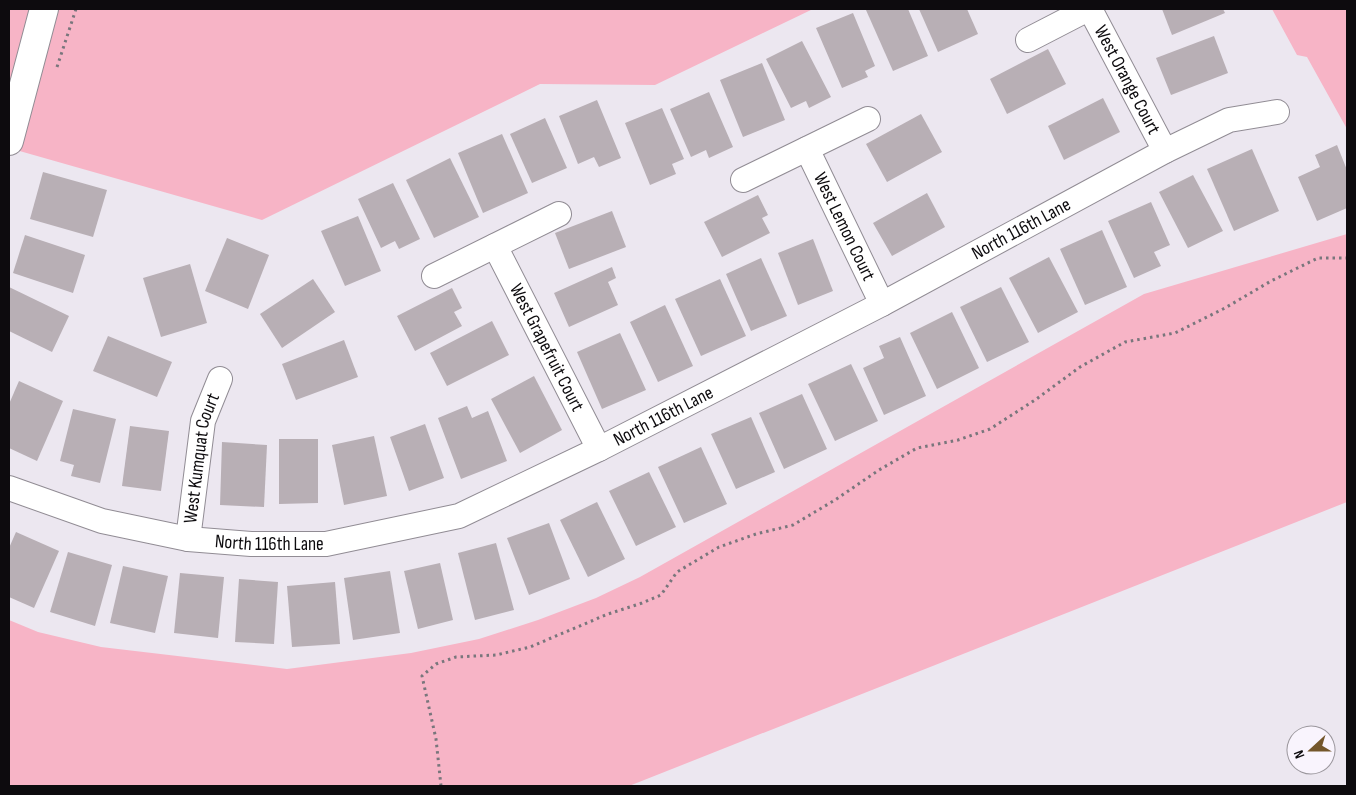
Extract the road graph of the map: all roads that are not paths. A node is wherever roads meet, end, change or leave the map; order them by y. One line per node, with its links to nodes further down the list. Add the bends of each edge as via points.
1 (44, 9): 6 (street)
2 (1089, 9): 3 (street); 8 (street, West Orange Court)
3 (1028, 40)
4 (1277, 112): 8 (street, North 116th Lane, via 1229,120)
5 (868, 120): 7 (street)
6 (9, 141)
7 (807, 149): 9 (street); 13 (street, West Lemon Court)
8 (1165, 151): 13 (street, North 116th Lane)
9 (743, 180)
10 (558, 214): 11 (street)
11 (495, 246): 12 (street); 15 (street, West Grapefruit Court)
12 (434, 276)
13 (882, 304): 15 (street, North 116th Lane)
14 (220, 379): 17 (street, West Kumquat Court, via 203,421)
15 (599, 449): 17 (street, North 116th Lane, via 458,516 326,544 251,544)
16 (9, 488): 17 (street, North 116th Lane, via 102,521)
17 (188, 539)

